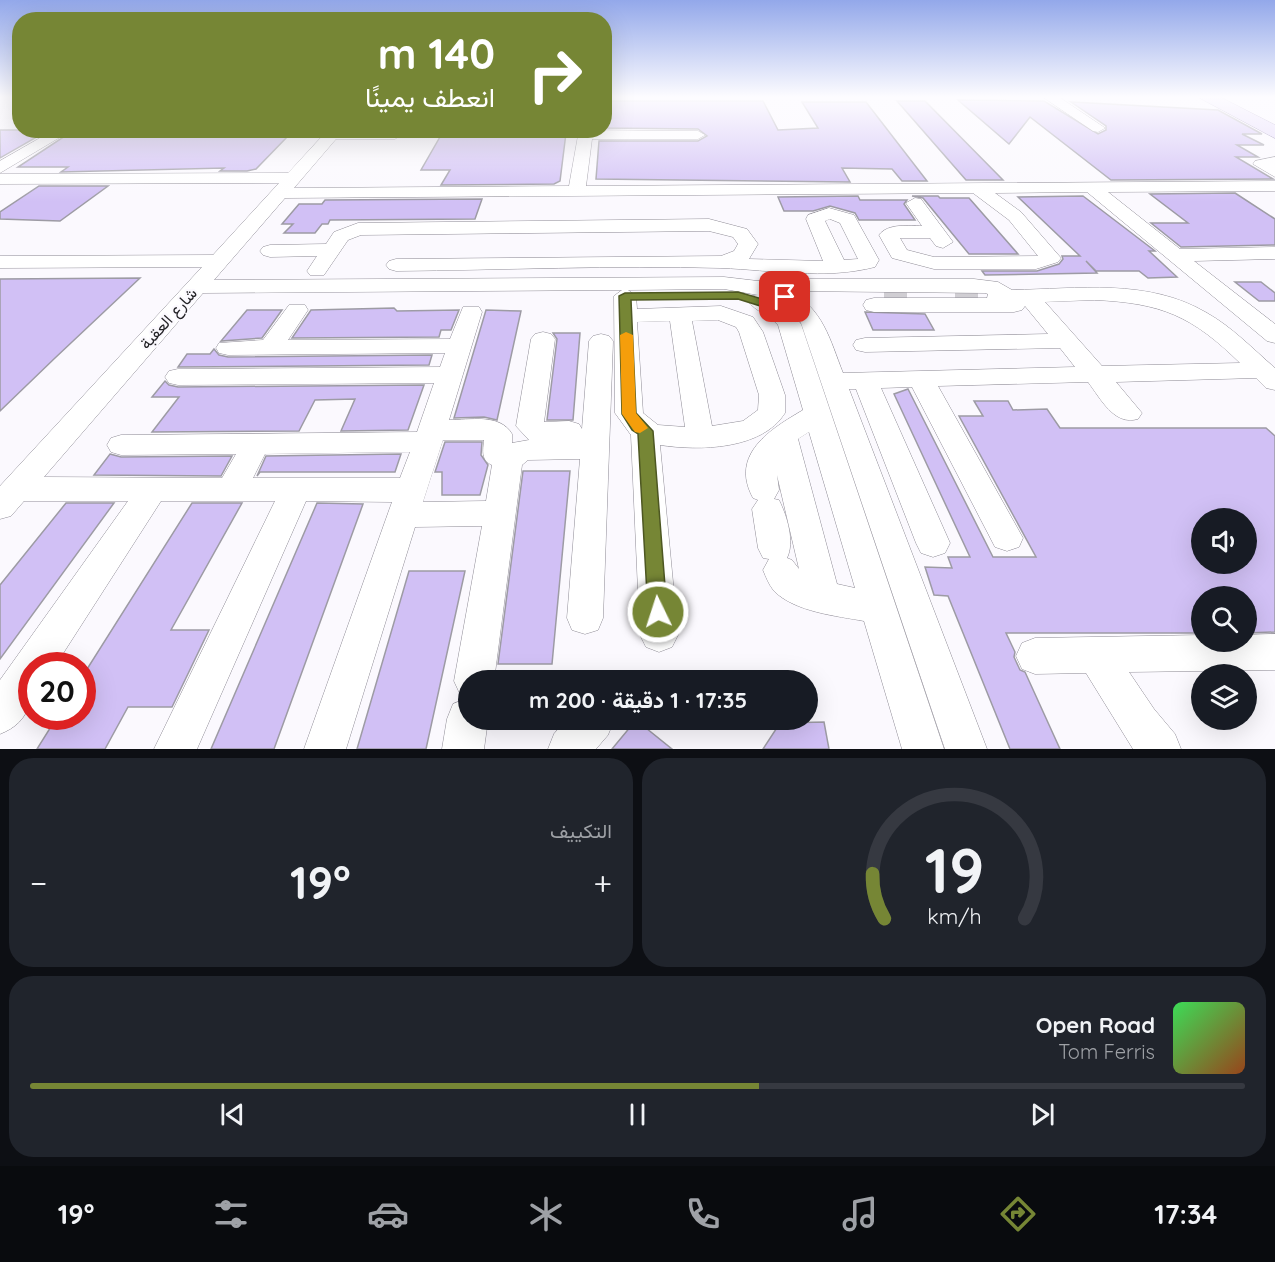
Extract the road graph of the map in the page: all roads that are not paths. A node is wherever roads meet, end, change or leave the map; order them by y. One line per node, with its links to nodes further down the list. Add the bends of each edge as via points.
1 (612, 133): 2 (street)
2 (698, 135)
3 (51, 138): 7 (street)
4 (330, 138): 10 (street, شارع العقبة)
5 (584, 138): 15 (street)
6 (1275, 162): 8 (street, via 1261,164)
7 (0, 168)
8 (1275, 172)
9 (0, 179): 10 (street)
10 (287, 186): 15 (street); 27 (street, شارع العقبة)
11 (1275, 186): 14 (street)
12 (977, 188): 13 (street); 15 (street); 17 (street)
13 (1002, 188): 14 (street); 17 (street)
14 (1092, 188): 26 (street)
15 (578, 191)
16 (915, 203): 20 (street)
17 (1015, 216): 30 (street, via 1051,255 1048,261)
18 (612, 226): 19 (street); 29 (street, via 709,225 731,229 745,238 747,250); 35 (street)
19 (413, 229): 21 (street, via 353,230 343,233); 33 (street)
20 (935, 232): 24 (street, via 890,234); 30 (street)
21 (331, 250): 22 (street); 32 (street)
22 (270, 251)
23 (866, 254): 24 (street); 31 (street, via 869,260 864,265); 31 (street, via 847,219 829,213 817,216)
24 (899, 254): 30 (street, via 925,262)
25 (1275, 254): 26 (street)
26 (1174, 255): 44 (street)
27 (219, 261): 28 (street); 36 (street, شارع العقبة)
28 (0, 262)
29 (723, 262): 31 (street); 35 (street)
30 (958, 263)
31 (836, 266)
32 (317, 271)
33 (387, 283): 35 (street); 35 (street); 36 (street)
34 (748, 285): 35 (street); 39 (street, via 974,285); 40 (street)
35 (617, 291): 40 (street); 43 (street); 62 (street, via 629,414)
36 (190, 294): 73 (street, شارع العقبة)
37 (913, 297): 38 (street)
38 (955, 297)
39 (1018, 299): 40 (street); 47 (street); 56 (street, via 1125,295 1164,302 1200,318)
40 (777, 301): 53 (street)
41 (297, 310): 49 (street)
42 (471, 312): 52 (street)
43 (680, 315): 63 (street); 63 (street, via 721,313 745,322 772,395 771,413 755,427 730,434)
44 (1275, 336)
45 (543, 339): 66 (street, via 531,428)
46 (601, 341): 66 (street)
47 (1067, 341): 48 (street); 54 (street)
48 (866, 345)
49 (272, 347): 50 (street); 51 (street)
50 (314, 347): 52 (street); 55 (street)
51 (228, 348)
52 (455, 360): 55 (street); 64 (street)
53 (820, 368): 59 (street); 61 (street); 92 (street)
54 (1095, 374): 56 (street); 58 (street); 60 (street)
55 (296, 376): 57 (street)
56 (1268, 376)
57 (178, 377)
58 (921, 379): 59 (street); 76 (street)
59 (865, 380): 77 (street)
60 (1128, 413)
61 (817, 414): 65 (street); 79 (street)
62 (645, 431): 63 (street, via 666,436); 81 (street)
63 (700, 435)
64 (430, 436): 67 (street); 69 (street, via 493,430 498,434 497,455); 74 (street)
65 (783, 437): 78 (street); 78 (street, via 762,458 766,500 782,577 792,587)
66 (596, 439): 69 (street, via 522,450); 80 (street)
67 (256, 444): 68 (street); 71 (street)
68 (121, 445)
69 (508, 460): 75 (street)
70 (153, 489): 71 (street); 73 (street); 82 (street)
71 (231, 490): 72 (street)
72 (296, 490): 74 (street); 93 (street)
73 (8, 498)
74 (408, 502): 75 (street); 94 (street)
75 (499, 513): 86 (street)
76 (1007, 538)
77 (933, 543)
78 (822, 595): 79 (street)
79 (879, 608): 91 (street)
80 (585, 618)
81 (659, 635)
82 (42, 652)
83 (1275, 652): 84 (street)
84 (1096, 655): 85 (street); 97 (street, via 1139,724)
85 (1035, 656)
86 (476, 670)
87 (18, 688): 88 (street)
88 (0, 714)
89 (466, 730): 95 (street)
90 (585, 730): 96 (street)
91 (920, 739): 92 (street)
92 (963, 739)
93 (174, 749)
94 (325, 749)
95 (463, 749)
96 (569, 749)
97 (1160, 749)

